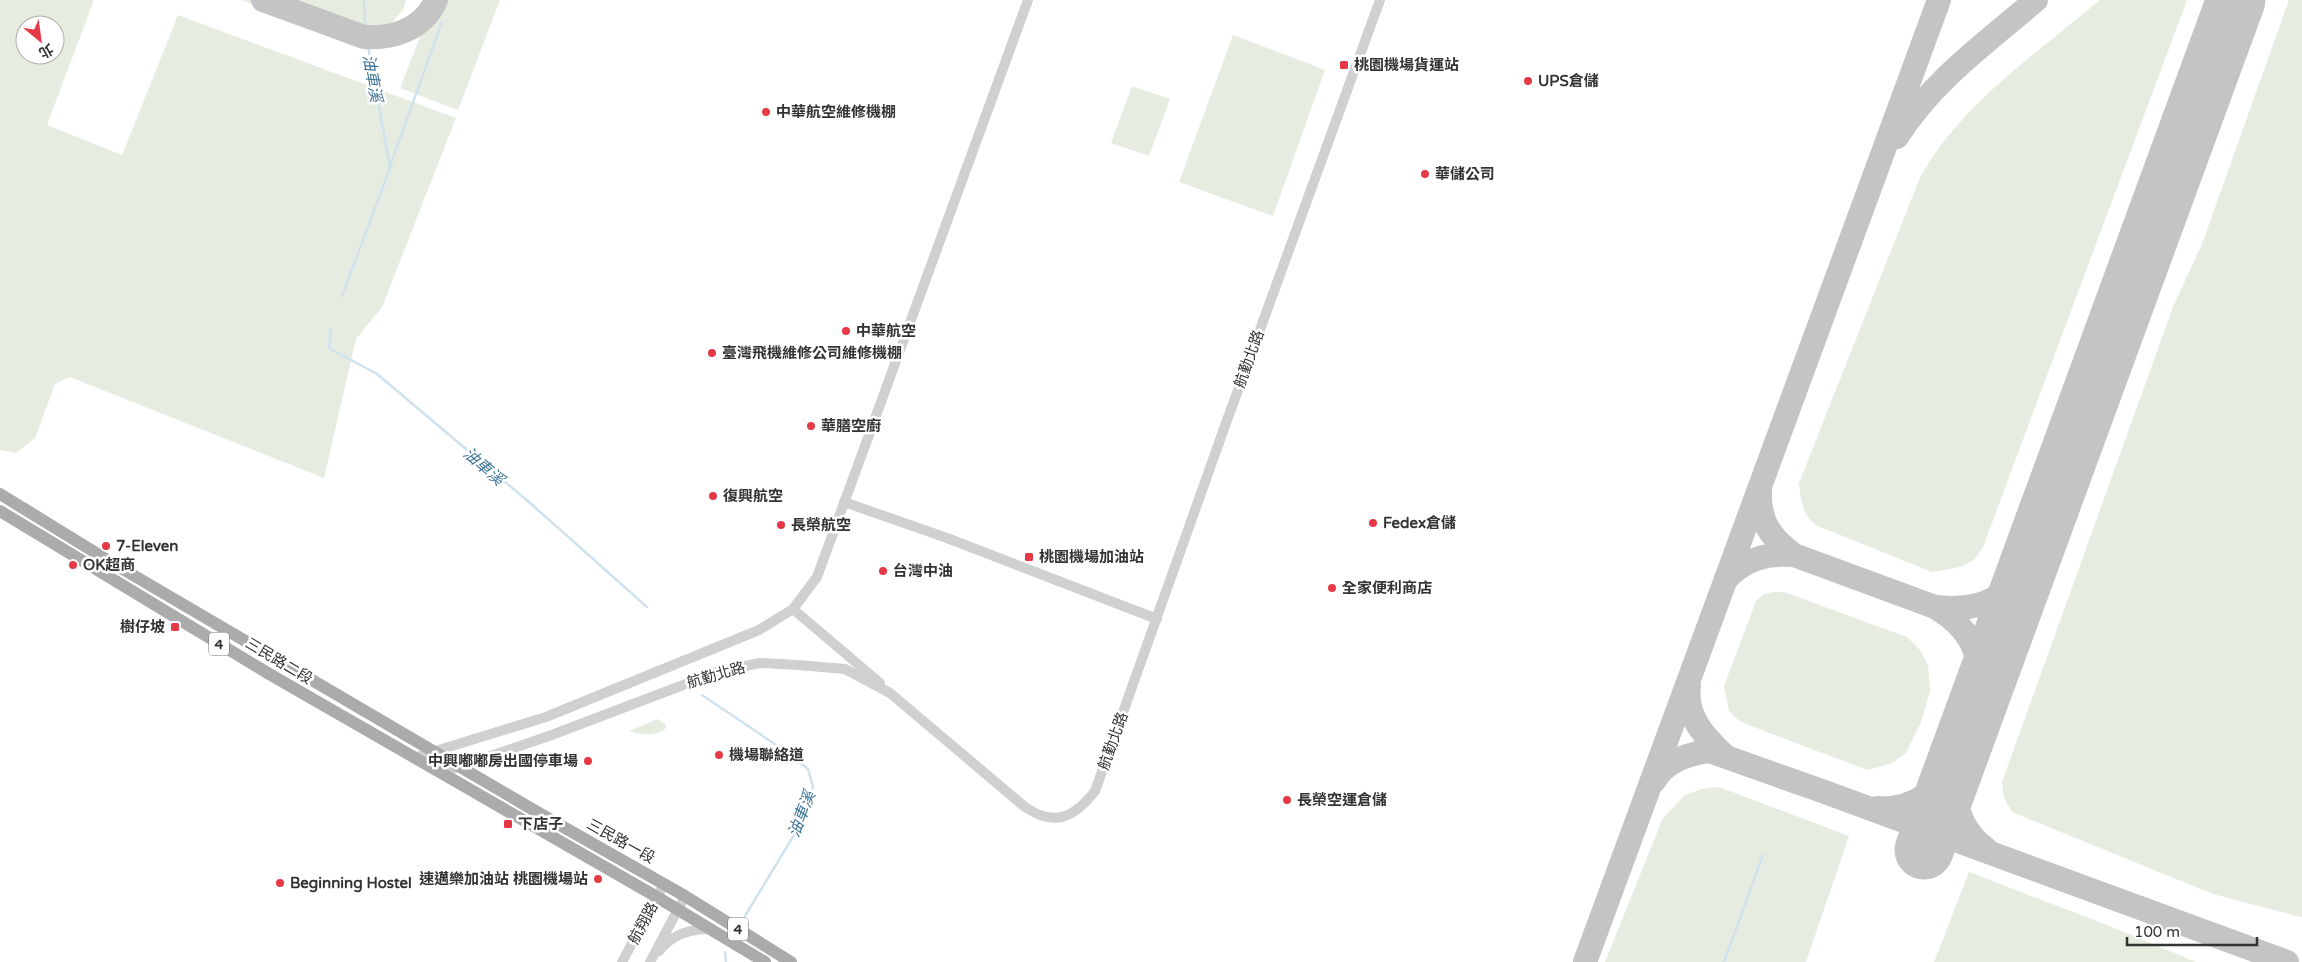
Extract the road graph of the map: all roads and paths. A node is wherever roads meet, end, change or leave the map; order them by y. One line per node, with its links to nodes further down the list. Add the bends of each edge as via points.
1 (1028, 0): 4 (street)
2 (1380, 0): 7 (street, 航勤北路)
3 (0, 494): 9 (main road, 三民路二段 / 4)
4 (844, 502): 6 (street, via 817,577); 7 (street)
5 (0, 511): 10 (main road, 三民路二段 / 4)
6 (793, 609): 8 (street); 9 (street, via 759,630 546,717)
7 (1157, 619): 8 (street, 航勤北路, via 1094,791 1076,810 1064,816 1051,819 1038,816 1025,807)
8 (890, 693): 11 (street, 航勤北路, via 845,669 760,663 720,670 532,742)
9 (432, 751): 10 (street); 11 (main road, 三民路一段 / 4)
10 (413, 758): 12 (main road, 三民路二段 / 4)
11 (459, 766): 12 (street, 航勤北路); 13 (main road, 三民路一段 / 4)
12 (440, 773): 15 (main road, 三民路一段 / 4)
13 (664, 884): 14 (main road, 三民路一段 / 4); 15 (street, 航翔路)
14 (685, 896): 16 (street, 航翔路); 21 (main road, 三民路一段 / 4)
15 (657, 897): 16 (main road, 三民路一段 / 4); 19 (street, 航翔路)
16 (677, 910): 17 (main road, 三民路一段 / 4); 18 (street, 航翔路)
17 (711, 929): 18 (street, via 693,929 678,935); 20 (main road, 三民路一段 / 4)
18 (650, 961)
19 (622, 962)
20 (765, 962)
21 (791, 962)

